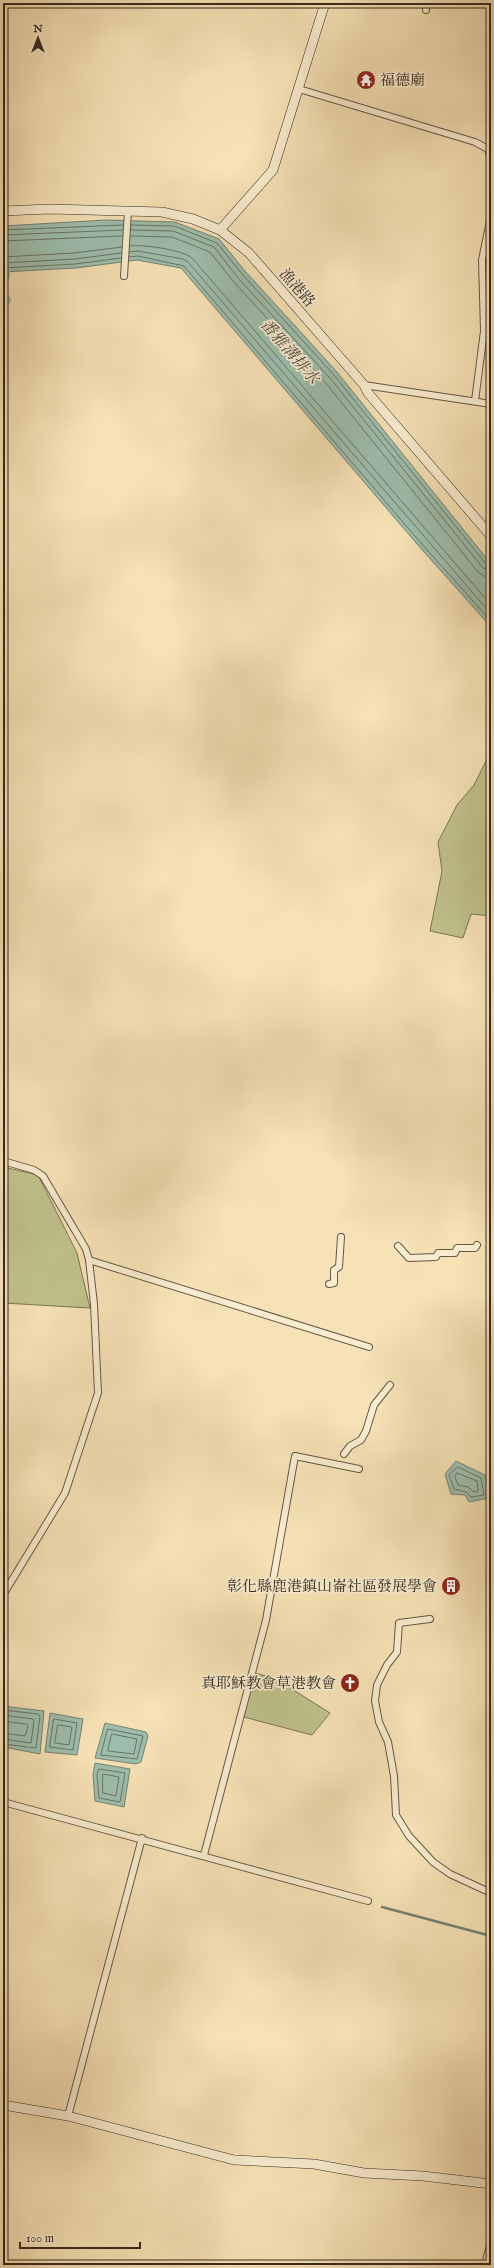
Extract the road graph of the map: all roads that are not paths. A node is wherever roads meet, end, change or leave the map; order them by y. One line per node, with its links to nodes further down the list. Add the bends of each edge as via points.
1 (325, 3): 2 (street)
2 (300, 89): 3 (street, via 475,142 488,148); 7 (street, via 273,170)
3 (491, 159)
4 (3, 211): 5 (street, 漁港路)
5 (128, 211): 7 (street, 漁港路, via 162,212 193,219); 8 (street)
6 (491, 216): 10 (street, via 482,260 484,331)
7 (220, 230): 9 (street, 漁港路, via 249,253)
8 (124, 276)
9 (364, 385): 10 (street); 12 (street, 漁港路)
10 (475, 401): 11 (street)
11 (491, 404)
12 (491, 536)
13 (3, 1161): 17 (street, via 34,1170 43,1176 86,1249)
14 (341, 1237): 18 (street, via 339,1267 334,1270 334,1283)
15 (477, 1245): 16 (street, via 475,1248 457,1248 455,1253 438,1253 436,1257 409,1258)
16 (398, 1246)
17 (89, 1260): 19 (street); 23 (street, via 94,1304 98,1393 65,1493)
18 (329, 1284)
19 (369, 1347)
20 (390, 1385): 21 (street, via 374,1405 363,1436)
21 (344, 1454)
22 (359, 1469): 27 (street, via 296,1456 266,1620)
23 (3, 1595)
24 (430, 1619): 28 (street, via 399,1623 397,1652 377,1685 375,1701 379,1722 388,1742 394,1776 396,1815 409,1836 433,1862 450,1874 489,1892)
25 (3, 1802): 26 (street)
26 (142, 1838): 27 (street); 31 (street)
27 (204, 1855): 29 (street)
28 (491, 1897)
29 (368, 1901)
30 (3, 2105): 31 (street)
31 (68, 2116): 32 (street, via 234,2160 314,2164 364,2173 423,2176)
32 (491, 2184)
33 (491, 2241): 34 (street)
34 (485, 2265)

